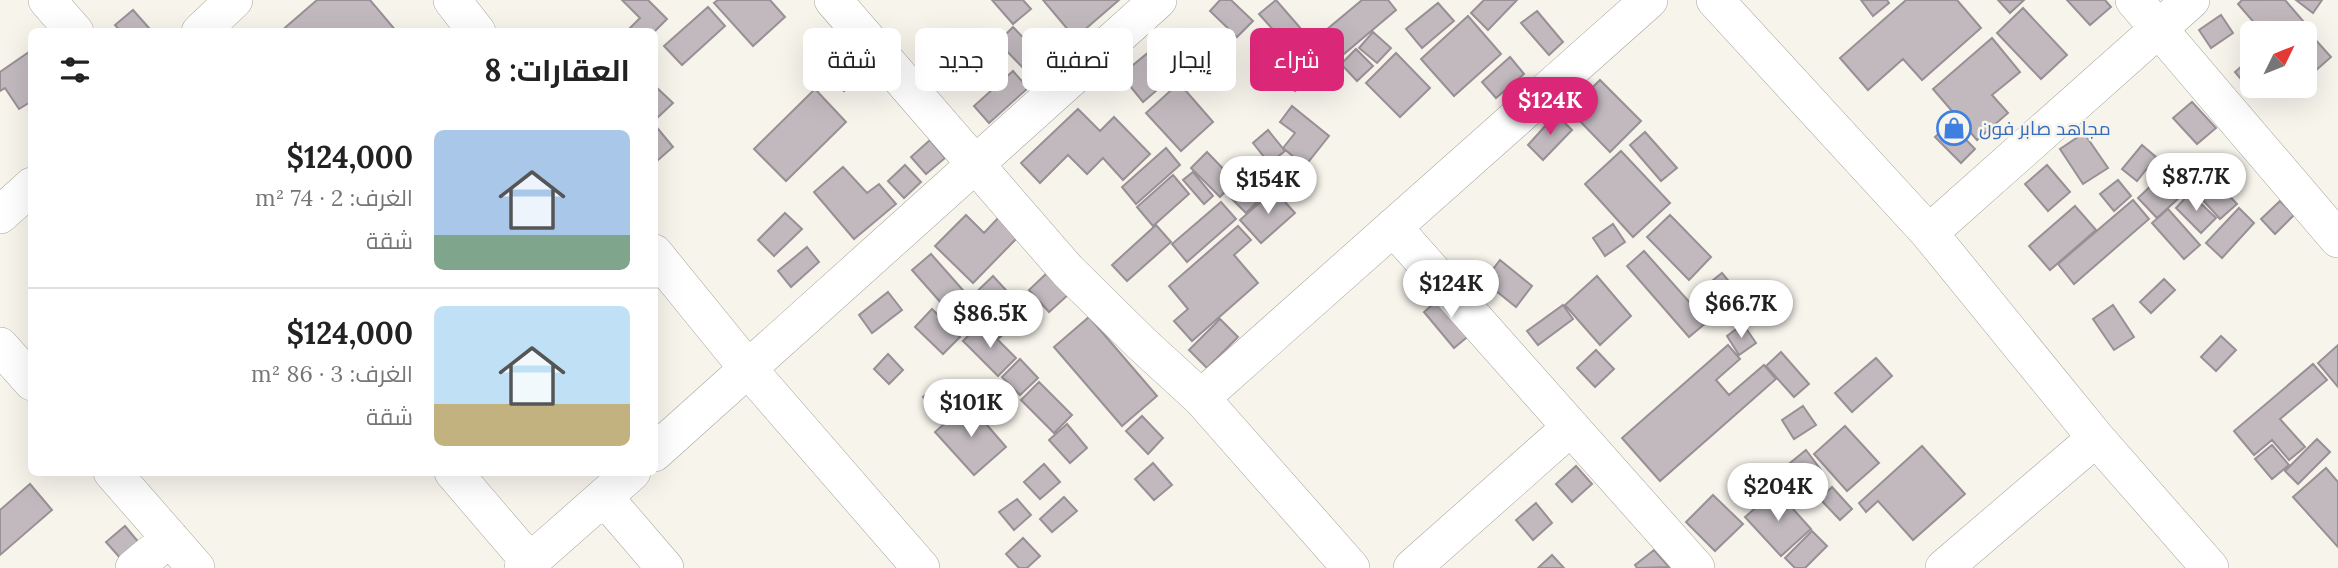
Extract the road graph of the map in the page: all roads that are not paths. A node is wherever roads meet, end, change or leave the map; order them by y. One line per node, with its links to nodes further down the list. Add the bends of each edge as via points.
1 (47, 0): 10 (street)
2 (234, 0): 11 (street)
3 (452, 0): 12 (street)
4 (832, 0): 14 (street)
5 (1158, 0): 14 (street)
6 (1649, 0): 17 (street)
7 (1715, 0): 18 (street)
8 (2134, 0): 13 (street)
9 (2191, 0): 13 (street)
10 (72, 28)
11 (204, 28)
12 (474, 28)
13 (2159, 29): 18 (street); 19 (street)
14 (975, 163): 22 (street); 24 (street, via 1067,270)
15 (28, 190): 16 (street)
16 (0, 215)
17 (1393, 227): 24 (street); 25 (street)
18 (1929, 233): 26 (street)
19 (2338, 239)
20 (658, 258): 22 (street)
21 (0, 346): 23 (street)
22 (749, 370): 27 (street); 37 (street)
23 (28, 378)
24 (1200, 398): 38 (street)
25 (1571, 427): 39 (street); 40 (street)
26 (2096, 438): 41 (street); 42 (street)
27 (658, 450)
28 (116, 476): 32 (street)
29 (456, 476): 33 (street)
30 (628, 476): 31 (street)
31 (604, 497): 33 (street); 36 (street)
32 (170, 538): 34 (street); 35 (street)
33 (526, 565)
34 (134, 568)
35 (196, 568)
36 (665, 568)
37 (921, 568)
38 (1351, 568)
39 (1412, 568)
40 (1696, 568)
41 (1944, 568)
42 (2210, 568)

